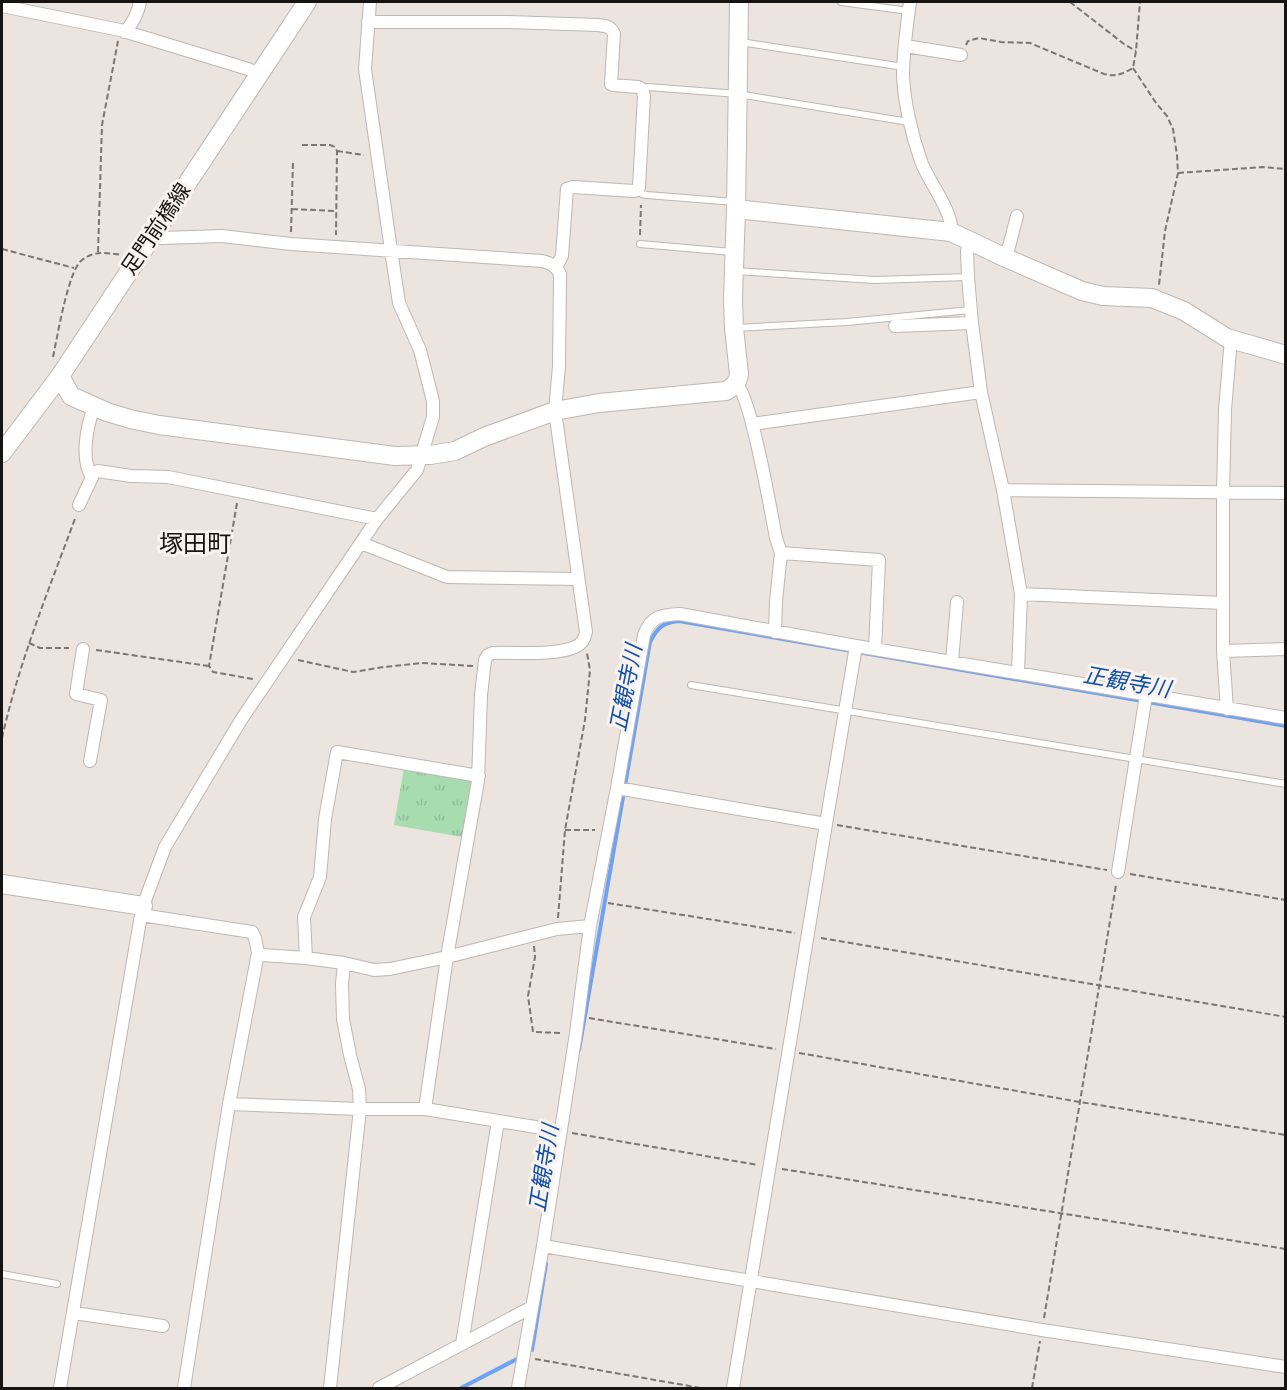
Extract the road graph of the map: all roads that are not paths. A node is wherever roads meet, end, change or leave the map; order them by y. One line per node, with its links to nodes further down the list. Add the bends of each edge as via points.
1 (140, 2): 9 (street, via 131,26)
2 (307, 2): 14 (street, 足門前橋線)
3 (370, 2): 8 (street)
4 (739, 2): 10 (street)
5 (841, 2): 7 (lane)
6 (2, 6): 9 (street)
7 (909, 6): 11 (street)
8 (368, 22): 15 (street, via 609,27 614,34 610,84); 25 (street, via 365,69)
9 (123, 31): 14 (street)
10 (740, 41): 13 (lane); 16 (street)
11 (906, 46): 12 (street); 13 (street)
12 (961, 56)
13 (904, 67): 17 (street)
14 (258, 74): 22 (street, 足門前橋線)
15 (642, 89): 16 (lane); 18 (street)
16 (738, 94): 17 (lane); 19 (street)
17 (910, 122): 21 (street, via 921,162 936,188)
18 (638, 190): 19 (lane, via 647,195); 28 (street, via 567,189 562,256)
19 (736, 206): 21 (street); 26 (street)
20 (1017, 216): 27 (street)
21 (951, 232): 23 (street)
22 (152, 237): 25 (street, via 222,236); 36 (street, 足門前橋線)
23 (970, 241): 27 (street); 30 (street)
24 (640, 244): 26 (lane)
25 (391, 250): 28 (street, via 542,261); 43 (street, via 399,303 420,350 433,400 433,417)
26 (735, 252): 29 (street)
27 (1006, 258): 34 (street, via 1082,291 1152,298 1184,311)
28 (556, 267): 40 (street, via 561,280)
29 (734, 271): 30 (lane, via 875,280); 33 (street)
30 (968, 277): 31 (street)
31 (971, 317): 32 (street); 33 (lane); 38 (street)
32 (895, 326)
33 (734, 328): 37 (street, via 739,374)
34 (1232, 341): 35 (street); 46 (street)
35 (1286, 355)
36 (60, 376): 39 (street, via 71,396); 42 (street, 足門前橋線)
37 (736, 384): 40 (street, via 726,391); 41 (street)
38 (981, 392): 41 (street); 45 (street)
39 (94, 407): 43 (street, via 159,424 378,455); 44 (street, via 86,444 87,470)
40 (555, 411): 43 (street, via 455,451); 52 (street)
41 (752, 424): 51 (street)
42 (2, 453)
43 (421, 455): 49 (street, via 417,470)
44 (92, 477): 48 (street); 49 (street, via 98,471 168,477)
45 (1003, 490): 46 (street); 53 (street)
46 (1223, 492): 47 (street); 55 (street)
47 (1286, 493)
48 (80, 505)
49 (377, 519): 50 (street)
50 (361, 543): 52 (street, via 447,577); 77 (street, via 241,720 165,847)
51 (781, 553): 56 (street); 59 (street, via 879,560)
52 (578, 579): 71 (street, via 585,638 581,643 551,652 493,653 485,660)
53 (1021, 594): 55 (street); 63 (street)
54 (957, 602): 62 (street)
55 (1223, 603): 61 (street)
56 (775, 632): 57 (street); 73 (street, via 680,614 654,619 644,635)
57 (856, 646): 59 (street); 67 (street)
58 (83, 649): 70 (street, via 76,694 100,700)
59 (875, 649): 62 (street)
60 (1286, 649): 61 (street)
61 (1223, 651): 66 (street)
62 (952, 662): 63 (street)
63 (1018, 673): 65 (street)
64 (691, 685): 67 (lane)
65 (1146, 695): 66 (street); 69 (street)
66 (1227, 709): 68 (street)
67 (845, 712): 69 (lane); 74 (street)
68 (1286, 718)
69 (1136, 759): 72 (lane); 75 (street)
70 (90, 761)
71 (479, 776): 80 (street); 81 (street, via 337,752 320,877 304,917)
72 (1286, 784)
73 (617, 788): 74 (street); 78 (street)
74 (825, 824): 90 (street)
75 (1118, 872)
76 (2, 884): 77 (street)
77 (142, 910): 79 (street, via 252,932); 93 (street)
78 (590, 926): 80 (street, via 557,929); 87 (street)
79 (258, 953): 81 (street); 83 (street)
80 (447, 957): 82 (street, via 374,970); 85 (street)
81 (306, 958): 82 (street)
82 (344, 963): 84 (street, via 343,1019)
83 (229, 1104): 84 (street); 98 (street)
84 (360, 1109): 85 (street); 99 (street)
85 (424, 1109): 86 (street)
86 (498, 1121): 87 (street); 95 (street)
87 (560, 1131): 88 (street)
88 (543, 1246): 90 (street); 92 (street)
89 (2, 1274): 91 (lane)
90 (751, 1281): 96 (street); 102 (street)
91 (57, 1284)
92 (532, 1308): 95 (street); 101 (street)
93 (74, 1313): 94 (street); 97 (street)
94 (163, 1326)
95 (462, 1344): 100 (street)
96 (1286, 1367)
97 (60, 1389)
98 (184, 1389)
99 (330, 1389)
100 (379, 1389)
101 (518, 1389)
102 (733, 1389)

